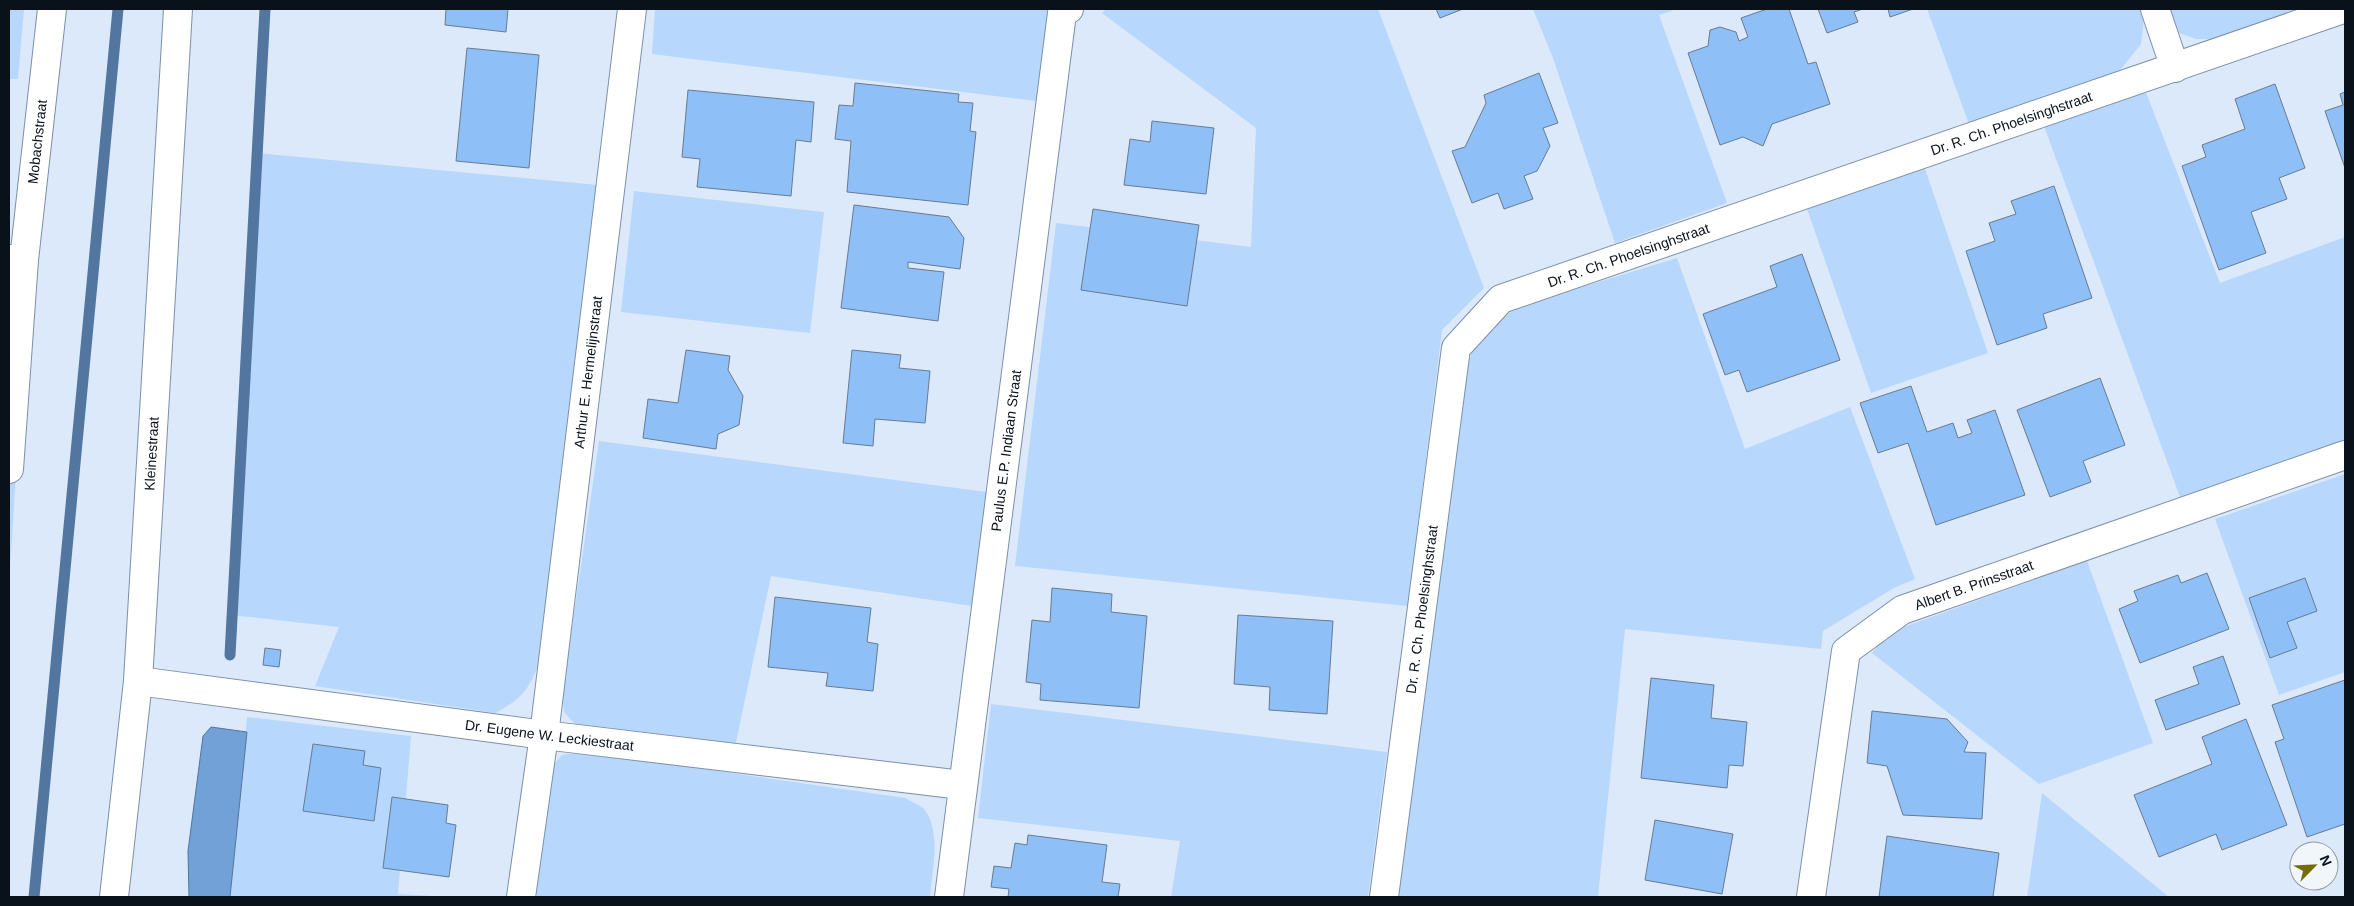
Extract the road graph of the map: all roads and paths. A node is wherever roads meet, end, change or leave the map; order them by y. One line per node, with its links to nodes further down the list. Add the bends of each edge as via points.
1 (52, 9): 8 (street, Mobachstraat)
2 (178, 9): 11 (street, Kleinestraat)
3 (632, 9): 12 (street, Arthur E. Hermelijnstraat)
4 (1069, 9): 13 (street, Paulus E.P. Indiaan Straat, via 1062,13)
5 (2155, 9): 7 (street)
6 (2344, 9): 7 (street, Dr. R. Ch. Phoelsinghstraat)
7 (2176, 68): 17 (street, Dr. R. Ch. Phoelsinghstraat, via 1501,299 1456,348)
8 (16, 259): 10 (street, Mobachstraat)
9 (2345, 455): 18 (street, Albert B. Prinsstraat, via 1902,610 1846,651)
10 (9, 469)
11 (138, 681): 12 (street, Dr. Eugene W. Leckiestraat); 14 (street, Kleinestraat)
12 (544, 735): 13 (street, Dr. Eugene W. Leckiestraat); 15 (street, Arthur E. Hermelijnstraat)
13 (962, 785): 16 (street, Paulus E.P. Indiaan Straat)
14 (114, 897)
15 (521, 897)
16 (949, 897)
17 (1384, 897)
18 (1811, 897)

